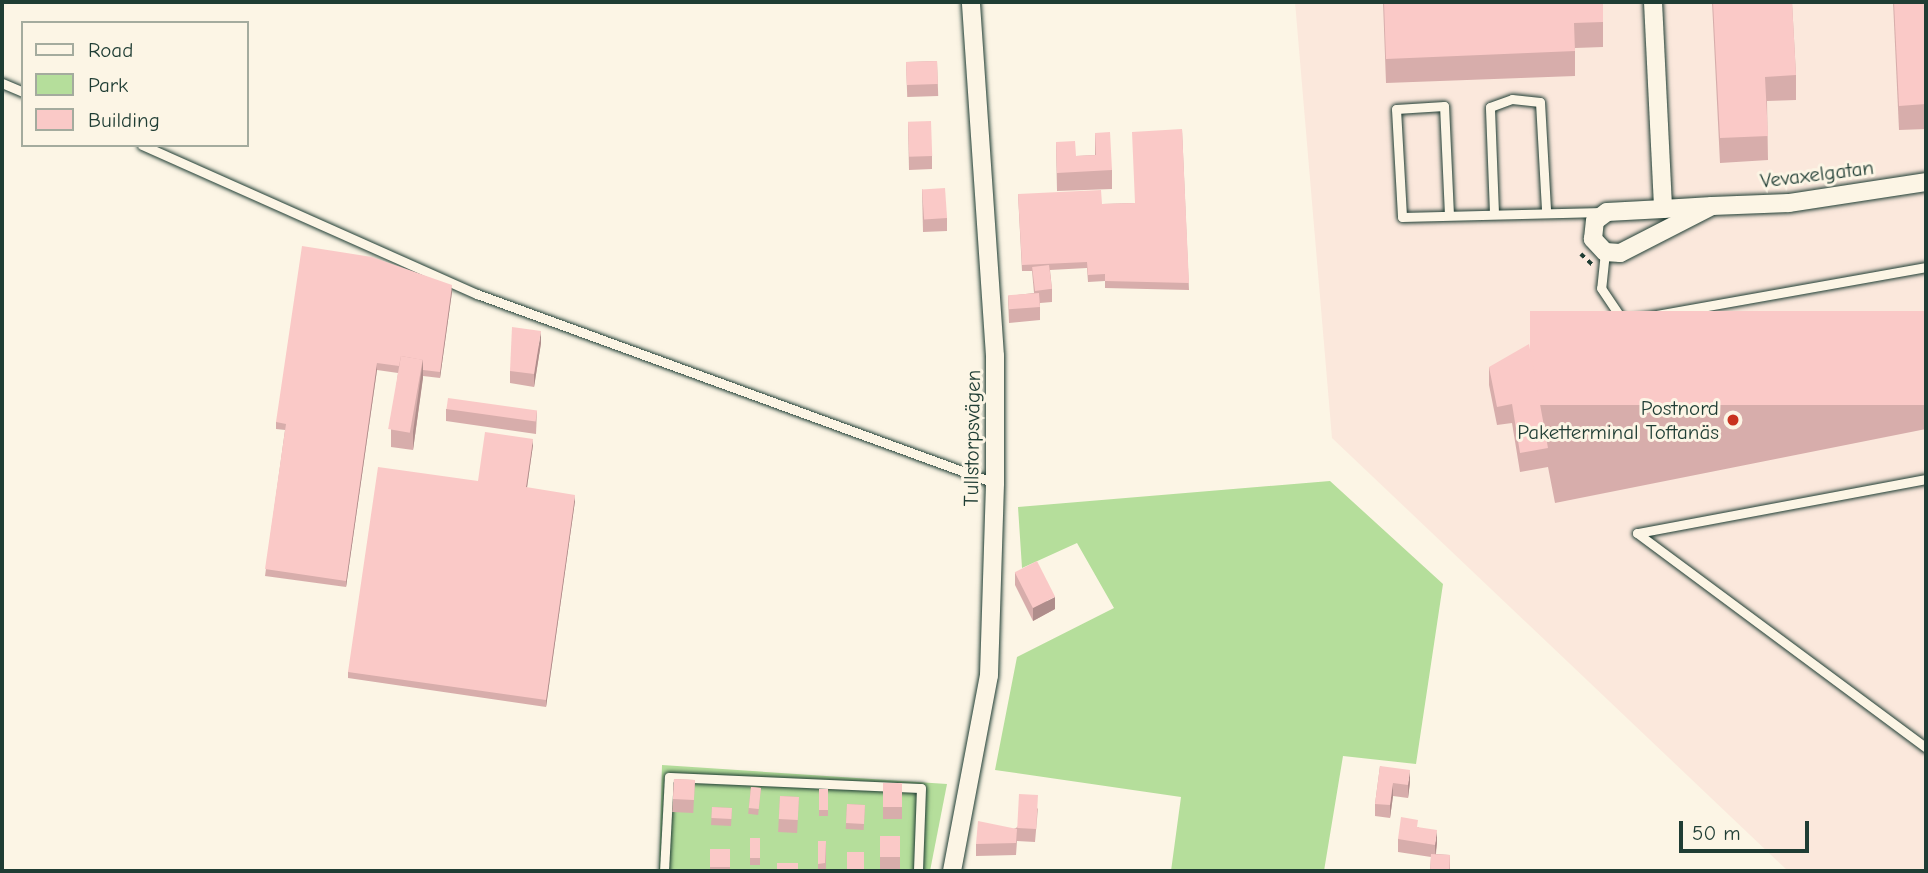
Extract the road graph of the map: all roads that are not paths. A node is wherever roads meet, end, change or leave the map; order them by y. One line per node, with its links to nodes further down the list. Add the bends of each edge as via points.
1 (971, 2): 16 (street, Tullstorpsvägen, via 995,356)
2 (1653, 2): 8 (street)
3 (2, 83): 4 (lane)
4 (21, 91)
5 (146, 147): 16 (lane, via 477,294)
6 (1926, 182): 7 (street, Vevaxelgatan, via 1789,203)
7 (1712, 206): 8 (street, Vevaxelgatan); 13 (street, Vevaxelgatan)
8 (1663, 209): 10 (street, Vevaxelgatan)
9 (1546, 211): 10 (lane); 11 (lane); 11 (lane, via 1540,102 1511,99 1490,107)
10 (1607, 212): 13 (street, via 1595,221 1593,239)
11 (1494, 213): 12 (lane)
12 (1448, 215): 12 (lane, via 1402,217 1396,109 1444,106)
13 (1604, 260): 14 (lane, via 1601,288 1623,321)
14 (1926, 267)
15 (1926, 479): 17 (lane, via 1637,533)
16 (995, 483): 20 (street, Tullstorpsvägen, via 989,676)
17 (1926, 748)
18 (664, 871): 19 (lane, via 669,777 921,788)
19 (918, 871)
20 (951, 871)

